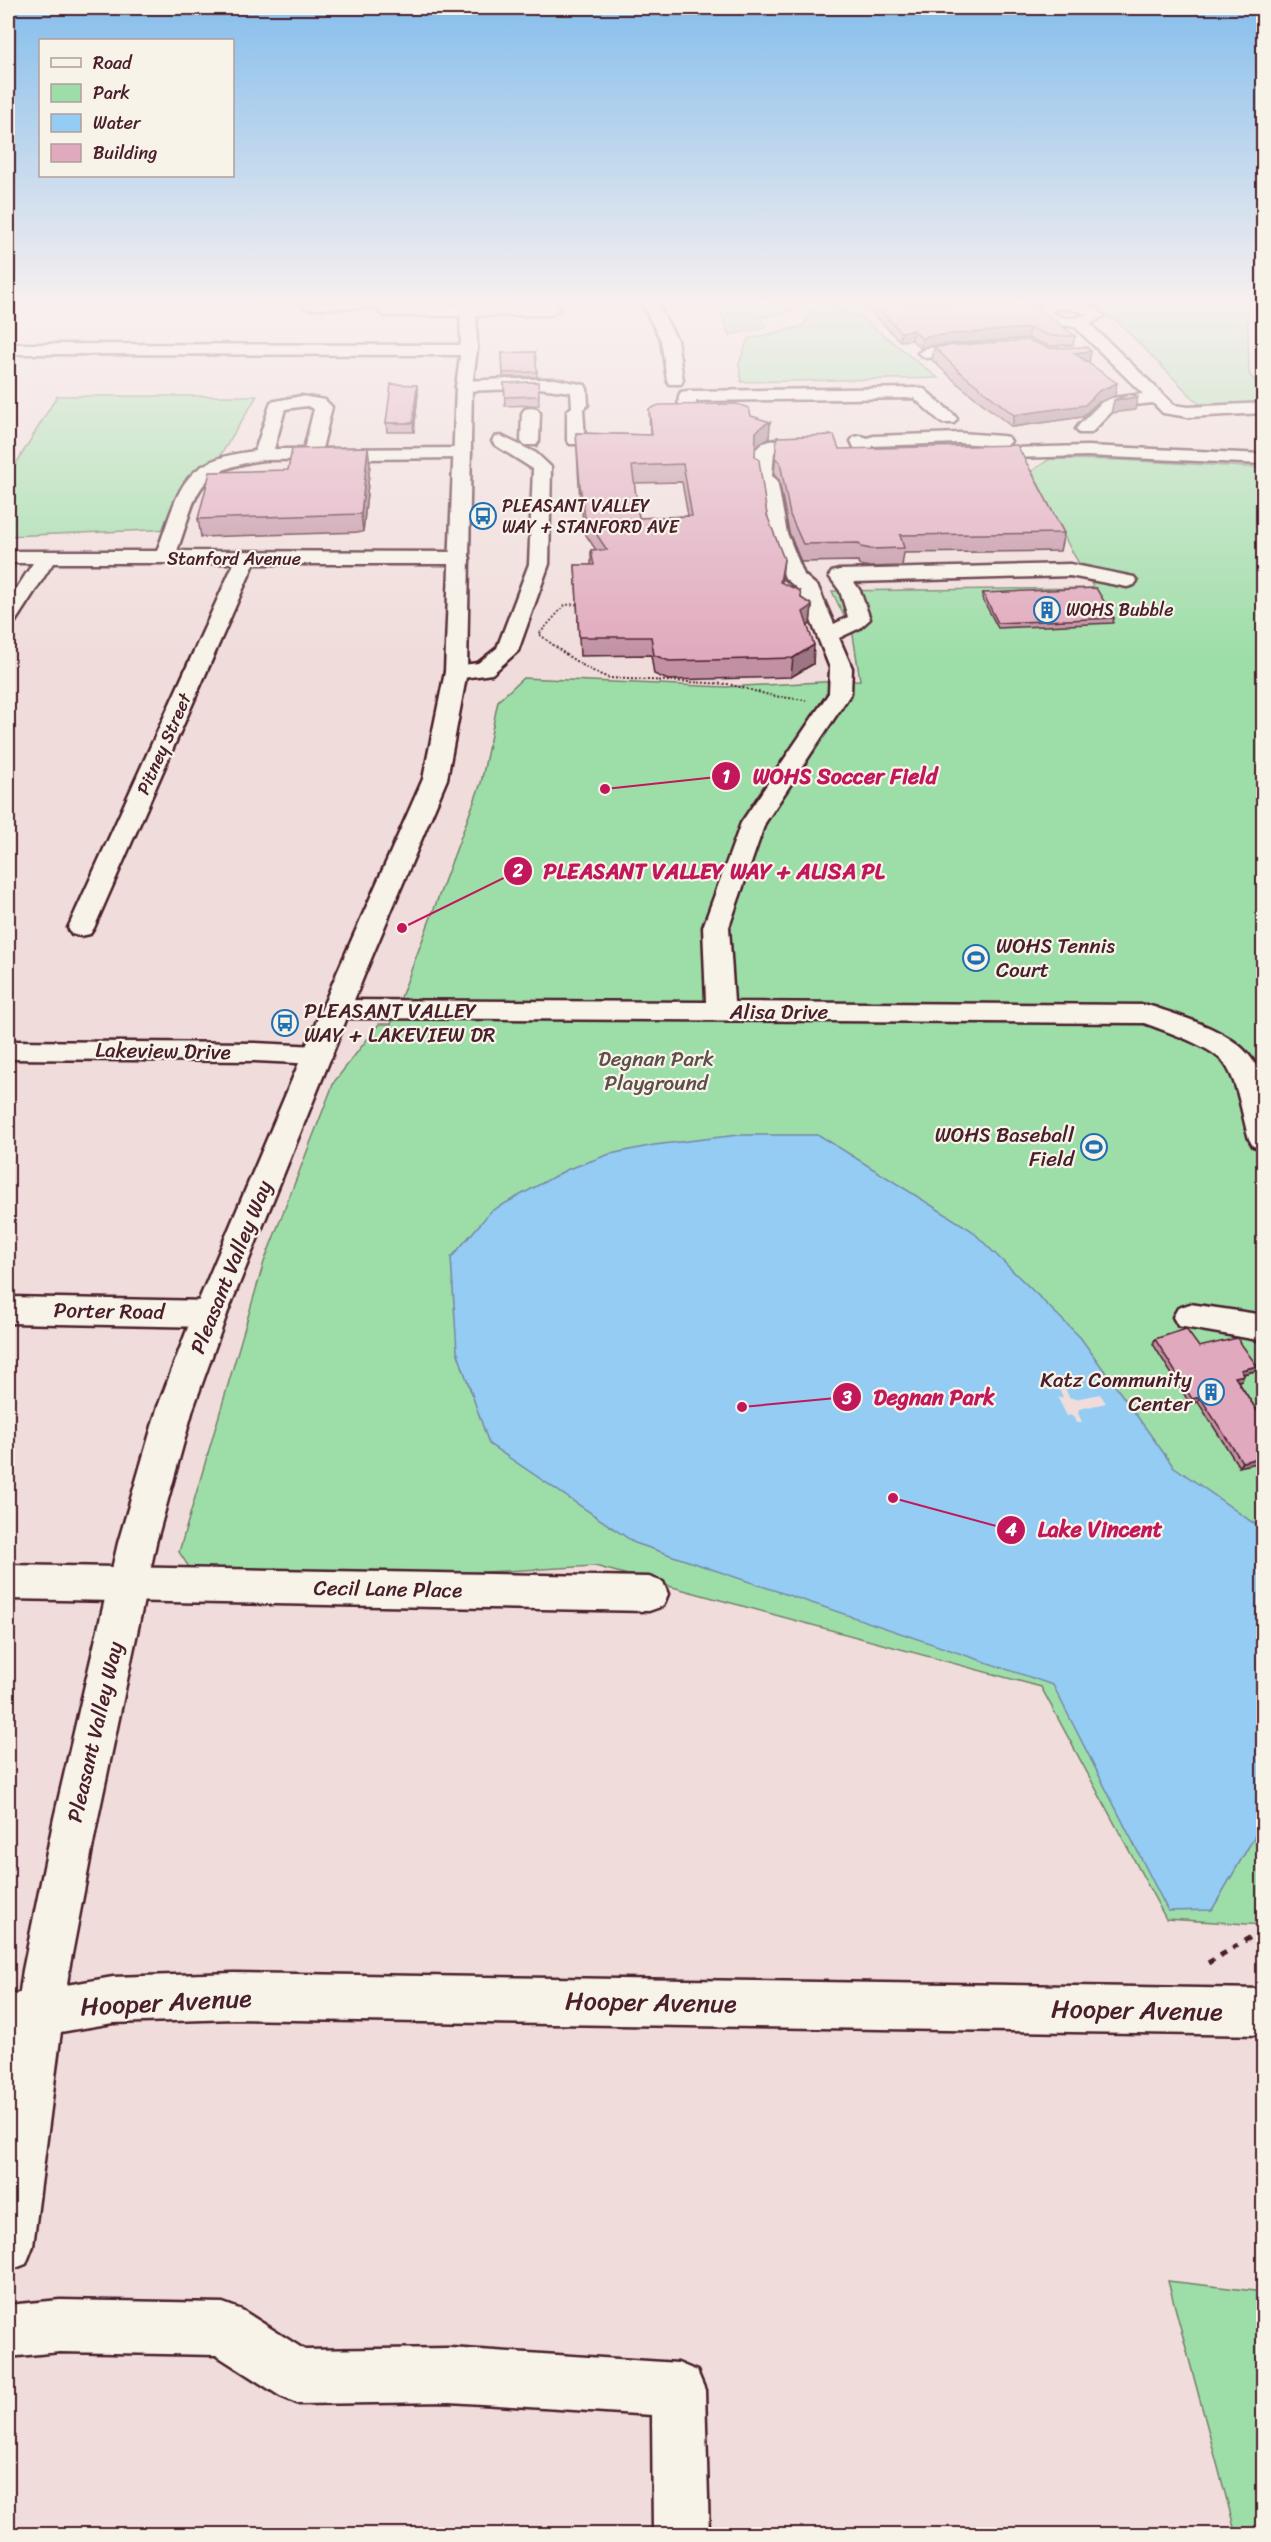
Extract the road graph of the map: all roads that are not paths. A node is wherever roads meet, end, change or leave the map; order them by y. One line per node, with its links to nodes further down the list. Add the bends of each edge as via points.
1 (273, 421): 13 (street)
2 (320, 421): 12 (street)
3 (463, 421): 11 (street, Pleasant Valley Way)
4 (531, 421): 10 (street)
5 (577, 421): 8 (street)
6 (1096, 421): 7 (street)
7 (1085, 429)
8 (576, 440)
9 (501, 441): 25 (street, via 542,467 539,564 507,651 484,669)
10 (530, 441)
11 (462, 453): 12 (street); 17 (street, Pleasant Valley Way)
12 (312, 454): 13 (street)
13 (263, 455): 18 (street, via 225,462 199,476 191,486)
14 (1263, 459): 21 (street, via 1087,451 866,456 860,441 775,445 765,449 766,477 779,535)
15 (8, 557): 16 (street, Stanford Avenue)
16 (46, 558): 18 (street, Stanford Avenue); 23 (street)
17 (460, 558): 19 (street, Stanford Avenue); 25 (street, Pleasant Valley Way)
18 (164, 559): 19 (street, Stanford Avenue)
19 (246, 560): 26 (street, Pitney Street)
20 (839, 576): 21 (street); 22 (street, via 1070,570); 24 (street, via 850,591 859,619)
21 (795, 578): 24 (street, via 808,587)
22 (1127, 581)
23 (8, 618)
24 (827, 634): 28 (street, via 841,668 840,693 753,823 716,927)
25 (456, 672): 27 (street, Pleasant Valley Way, via 435,779)
26 (81, 928)
27 (337, 1009): 28 (street, Alisa Drive); 30 (street, Pleasant Valley Way)
28 (720, 1012): 31 (street, Alisa Drive, via 1146,1014 1186,1028 1239,1062)
29 (8, 1050): 30 (street, Lakeview Drive)
30 (318, 1055): 33 (street, Pleasant Valley Way)
31 (1263, 1138)
32 (8, 1310): 33 (street, Porter Road)
33 (210, 1314): 37 (street, Pleasant Valley Way, via 175,1409)
34 (1190, 1317): 35 (street)
35 (1263, 1328)
36 (8, 1582): 37 (street, Cecil Lane Place)
37 (128, 1584): 38 (street, Cecil Lane Place); 40 (street, Pleasant Valley Way, via 76,1818)
38 (649, 1594)
39 (1263, 2012): 40 (street, Hooper Avenue, via 234,1996 113,2000)
40 (24, 2015): 41 (street, Pleasant Valley Way)
41 (8, 2246)
42 (8, 2331): 43 (street, via 60,2326 224,2329 299,2377 450,2375 678,2390)
43 (681, 2535)

